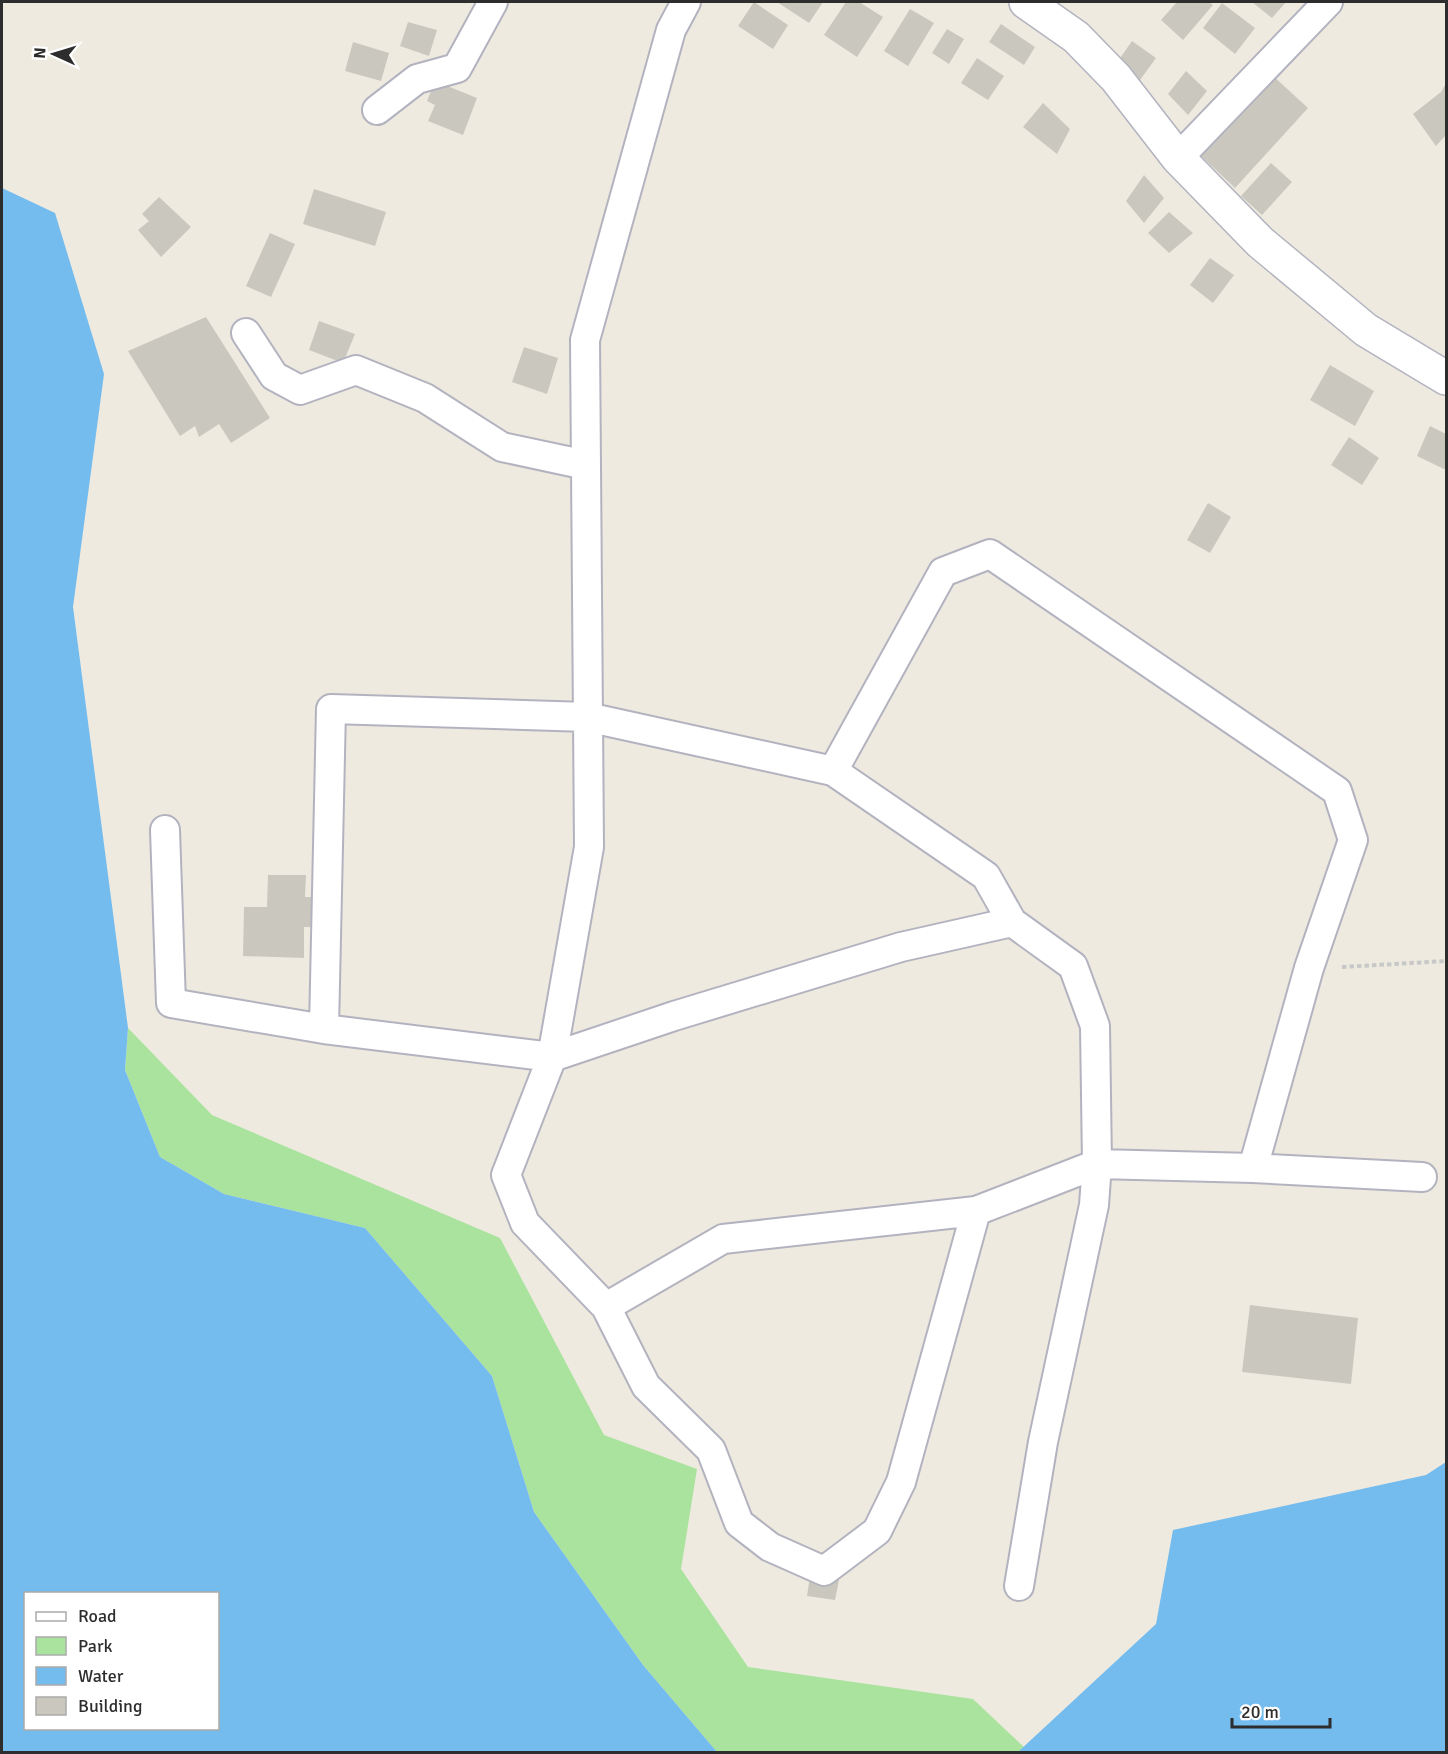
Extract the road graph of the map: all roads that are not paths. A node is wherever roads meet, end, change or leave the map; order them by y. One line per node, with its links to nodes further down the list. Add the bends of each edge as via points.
1 (493, 2): 5 (street, via 457,68 417,79)
2 (686, 2): 9 (street, via 671,30 585,340)
3 (1026, 2): 6 (street, via 1076,37 1116,78)
4 (1328, 2): 6 (street)
5 (377, 110)
6 (1178, 158): 8 (street, via 1260,242 1366,330)
7 (246, 333): 9 (street, via 274,375 300,390 356,370 425,398 502,447)
8 (1446, 378)
9 (586, 465): 10 (street)
10 (587, 717): 11 (street); 14 (street, via 331,709); 15 (street, via 589,847)
11 (832, 771): 13 (street, via 986,876); 17 (street, via 943,572 990,554 1337,791 1353,840 1309,968)
12 (165, 830): 14 (street, via 171,1003)
13 (1012, 922): 15 (street, via 901,947); 16 (street, via 1073,966 1095,1026)
14 (324, 1029): 15 (street)
15 (552, 1057): 20 (street, via 506,1175 525,1223)
16 (1097, 1164): 17 (street); 19 (street); 21 (street, via 1094,1205 1043,1442)
17 (1253, 1168): 18 (street)
18 (1422, 1177)
19 (976, 1211): 20 (street, via 723,1239); 20 (street, via 901,1482 877,1531 824,1571 770,1548 739,1523 711,1449 646,1386)
20 (606, 1307)
21 (1019, 1586)

